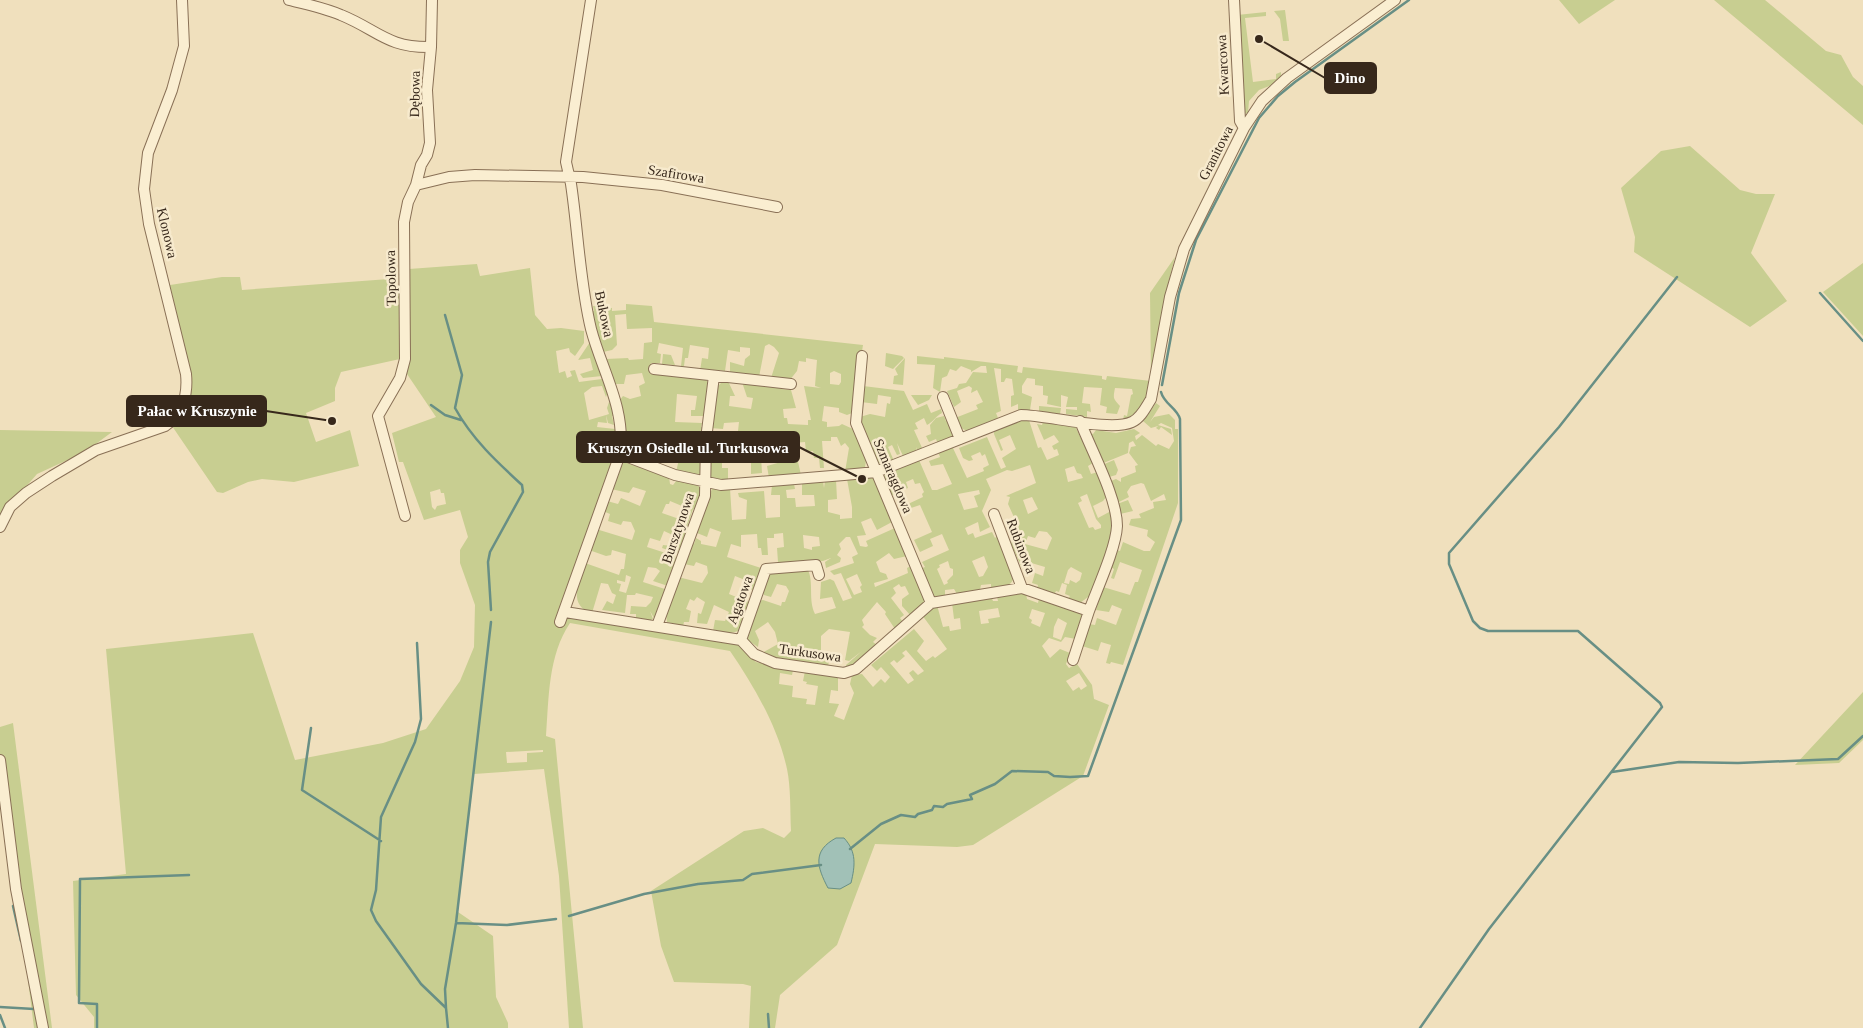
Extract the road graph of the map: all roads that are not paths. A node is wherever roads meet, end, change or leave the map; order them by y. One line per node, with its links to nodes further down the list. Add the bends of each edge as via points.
1 (182, 0): 26 (street, Klonowa, via 184,46 172,90 150,146 144,189 186,374 186,394 172,421 96,450 26,493 10,507)
2 (289, 0): 7 (street, via 341,14 390,42)
3 (432, 0): 7 (street, Dębowa)
4 (591, 0): 9 (street, Bukowa)
5 (1234, 0): 8 (street, Kwarcowa, via 1240,121)
6 (1395, 0): 8 (street, Granitowa, via 1287,78 1262,102)
7 (431, 47): 12 (street, Dębowa, via 427,90 430,143)
8 (1244, 128): 19 (street, Granitowa, via 1184,249 1170,297 1151,399 1132,422 1116,426)
9 (566, 162): 10 (street, via 555,172); 11 (street, Bukowa)
10 (540, 175): 11 (street); 12 (street, via 449,177)
11 (569, 176): 13 (street, Szafirowa, via 662,184); 21 (street, Bukowa, via 591,329 619,413)
12 (416, 186): 25 (street, Topolowa, via 408,202 404,222 406,323 403,370 378,416)
13 (777, 207)
14 (862, 356): 22 (street, Szmaragdowa, via 856,423)
15 (654, 369): 16 (street)
16 (714, 376): 17 (street); 23 (street, Bursztynowa, via 706,439)
17 (792, 384)
18 (943, 398): 20 (street)
19 (1080, 421): 20 (street, via 1021,414); 30 (street, via 1115,506 1117,528)
20 (960, 439): 22 (street)
21 (620, 454): 23 (street, via 653,469); 31 (street, Bukowa)
22 (876, 472): 23 (street, via 727,485); 29 (street, Szmaragdowa)
23 (706, 483): 33 (street, Bursztynowa)
24 (994, 514): 28 (street, Rubinowa)
25 (405, 516)
26 (0, 527)
27 (819, 575): 34 (street, Agatowa, via 816,565 766,569)
28 (1022, 588): 29 (street); 30 (street)
29 (931, 603): 34 (street, Turkusowa, via 856,669 844,673 775,664 754,654)
30 (1089, 610): 35 (street)
31 (565, 612): 32 (street, Bukowa); 33 (street)
32 (560, 622)
33 (658, 626): 34 (street)
34 (741, 640)
35 (1073, 660)
36 (0, 760): 37 (street, via 16,889)
37 (43, 1028)

